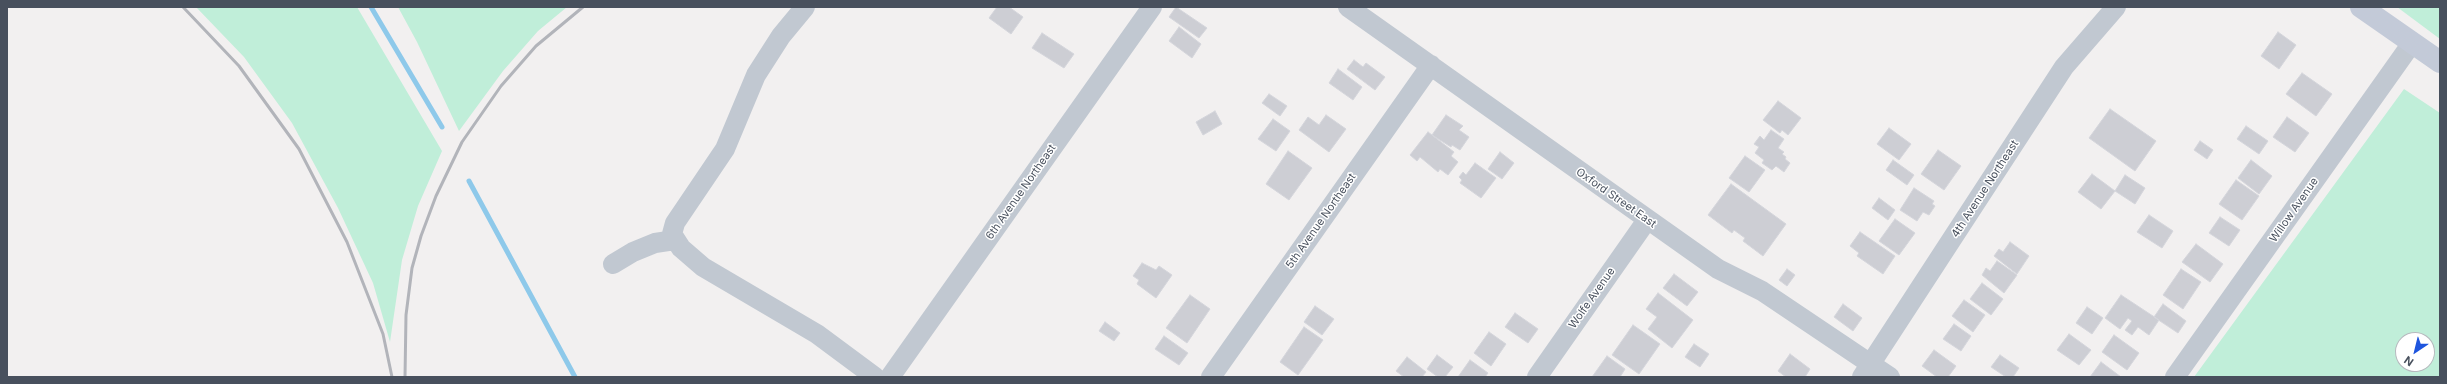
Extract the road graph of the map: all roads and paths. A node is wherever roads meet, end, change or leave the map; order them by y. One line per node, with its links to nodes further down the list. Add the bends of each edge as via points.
1 (805, 7): 10 (street, via 781,36 756,75 725,149 675,223 672,234)
2 (1152, 7): 14 (street, 6th Avenue Northeast)
3 (1348, 7): 8 (street, Oxford Street East)
4 (2116, 7): 12 (street, 4th Avenue Northeast, via 2064,67)
5 (2361, 7): 6 (street)
6 (2412, 43): 7 (street); 18 (street, Willow Avenue)
7 (2440, 62)
8 (1431, 65): 9 (street, Oxford Street East); 15 (street, 5th Avenue Northeast)
9 (1647, 220): 12 (street, Oxford Street East, via 1718,268 1762,291); 16 (street, Wolfe Avenue)
10 (676, 240): 11 (street, via 655,242); 13 (street, via 681,248 703,267 817,334)
11 (613, 264)
12 (1866, 370): 17 (street, Oxford Street East)
13 (875, 377)
14 (890, 377)
15 (1211, 377)
16 (1536, 377)
17 (1890, 377)
18 (2175, 377)

